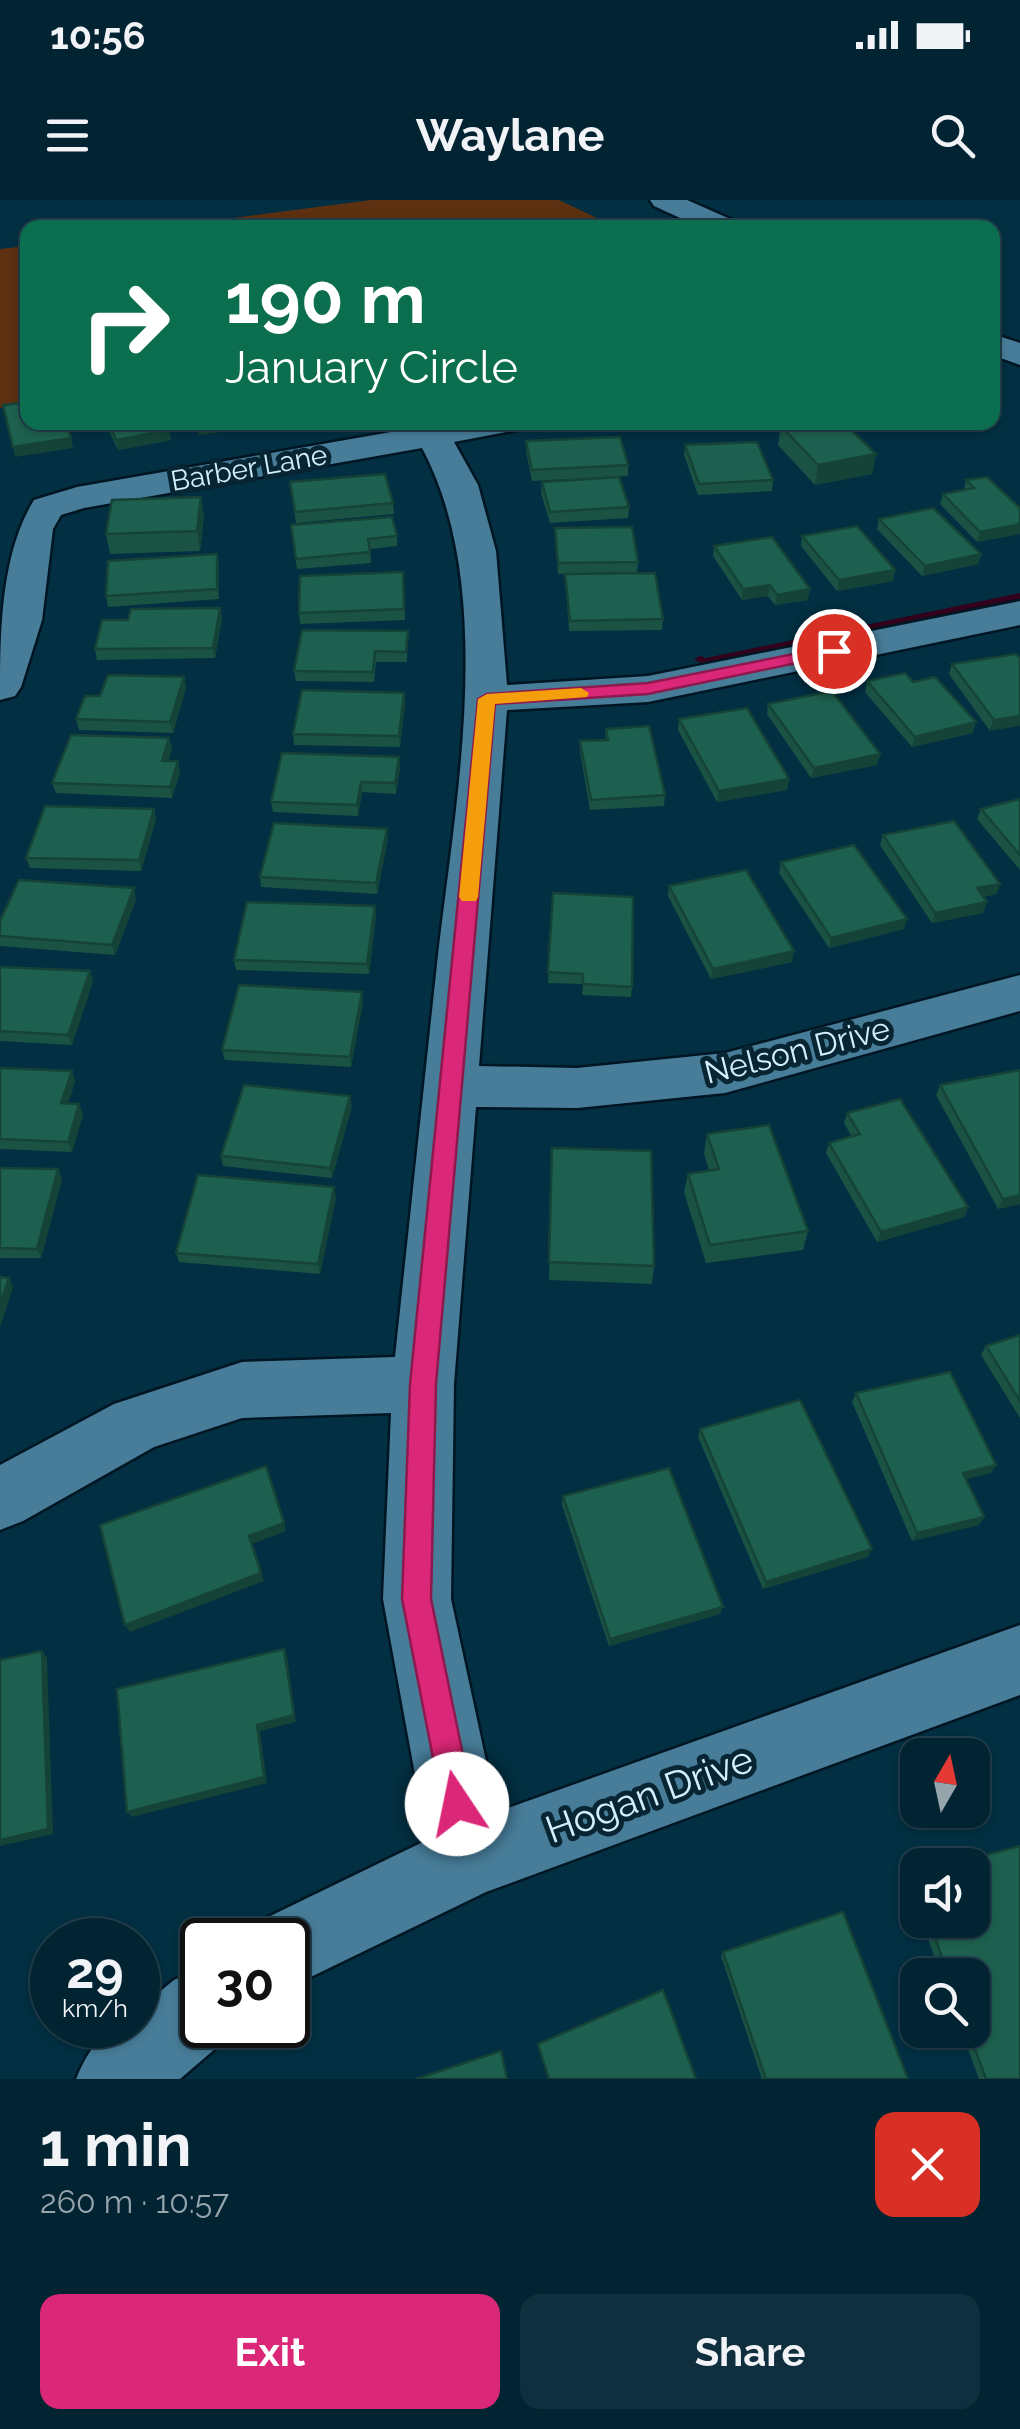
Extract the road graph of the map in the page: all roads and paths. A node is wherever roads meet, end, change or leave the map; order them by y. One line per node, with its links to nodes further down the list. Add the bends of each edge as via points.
1 (664, 200): 2 (street)
2 (709, 220)
3 (466, 430): 4 (street, Barber Lane)
4 (433, 436): 6 (street, Barber Lane, via 48,508 34,529 22,620); 7 (street, via 460,484 478,551)
5 (1020, 613): 7 (street, via 648,688)
6 (0, 688)
7 (487, 699): 9 (street)
8 (1020, 993): 9 (street, Nelson Drive, via 725,1072 577,1088)
9 (451, 1086): 10 (street)
10 (423, 1384): 11 (street, via 242,1390 136,1424); 13 (street, via 416,1599)
11 (0, 1498)
12 (1020, 1660): 13 (street, Hogan Drive)
13 (469, 1860): 14 (street, Hogan Drive)
14 (310, 1938)
15 (180, 2026): 16 (street)
16 (117, 2079)

